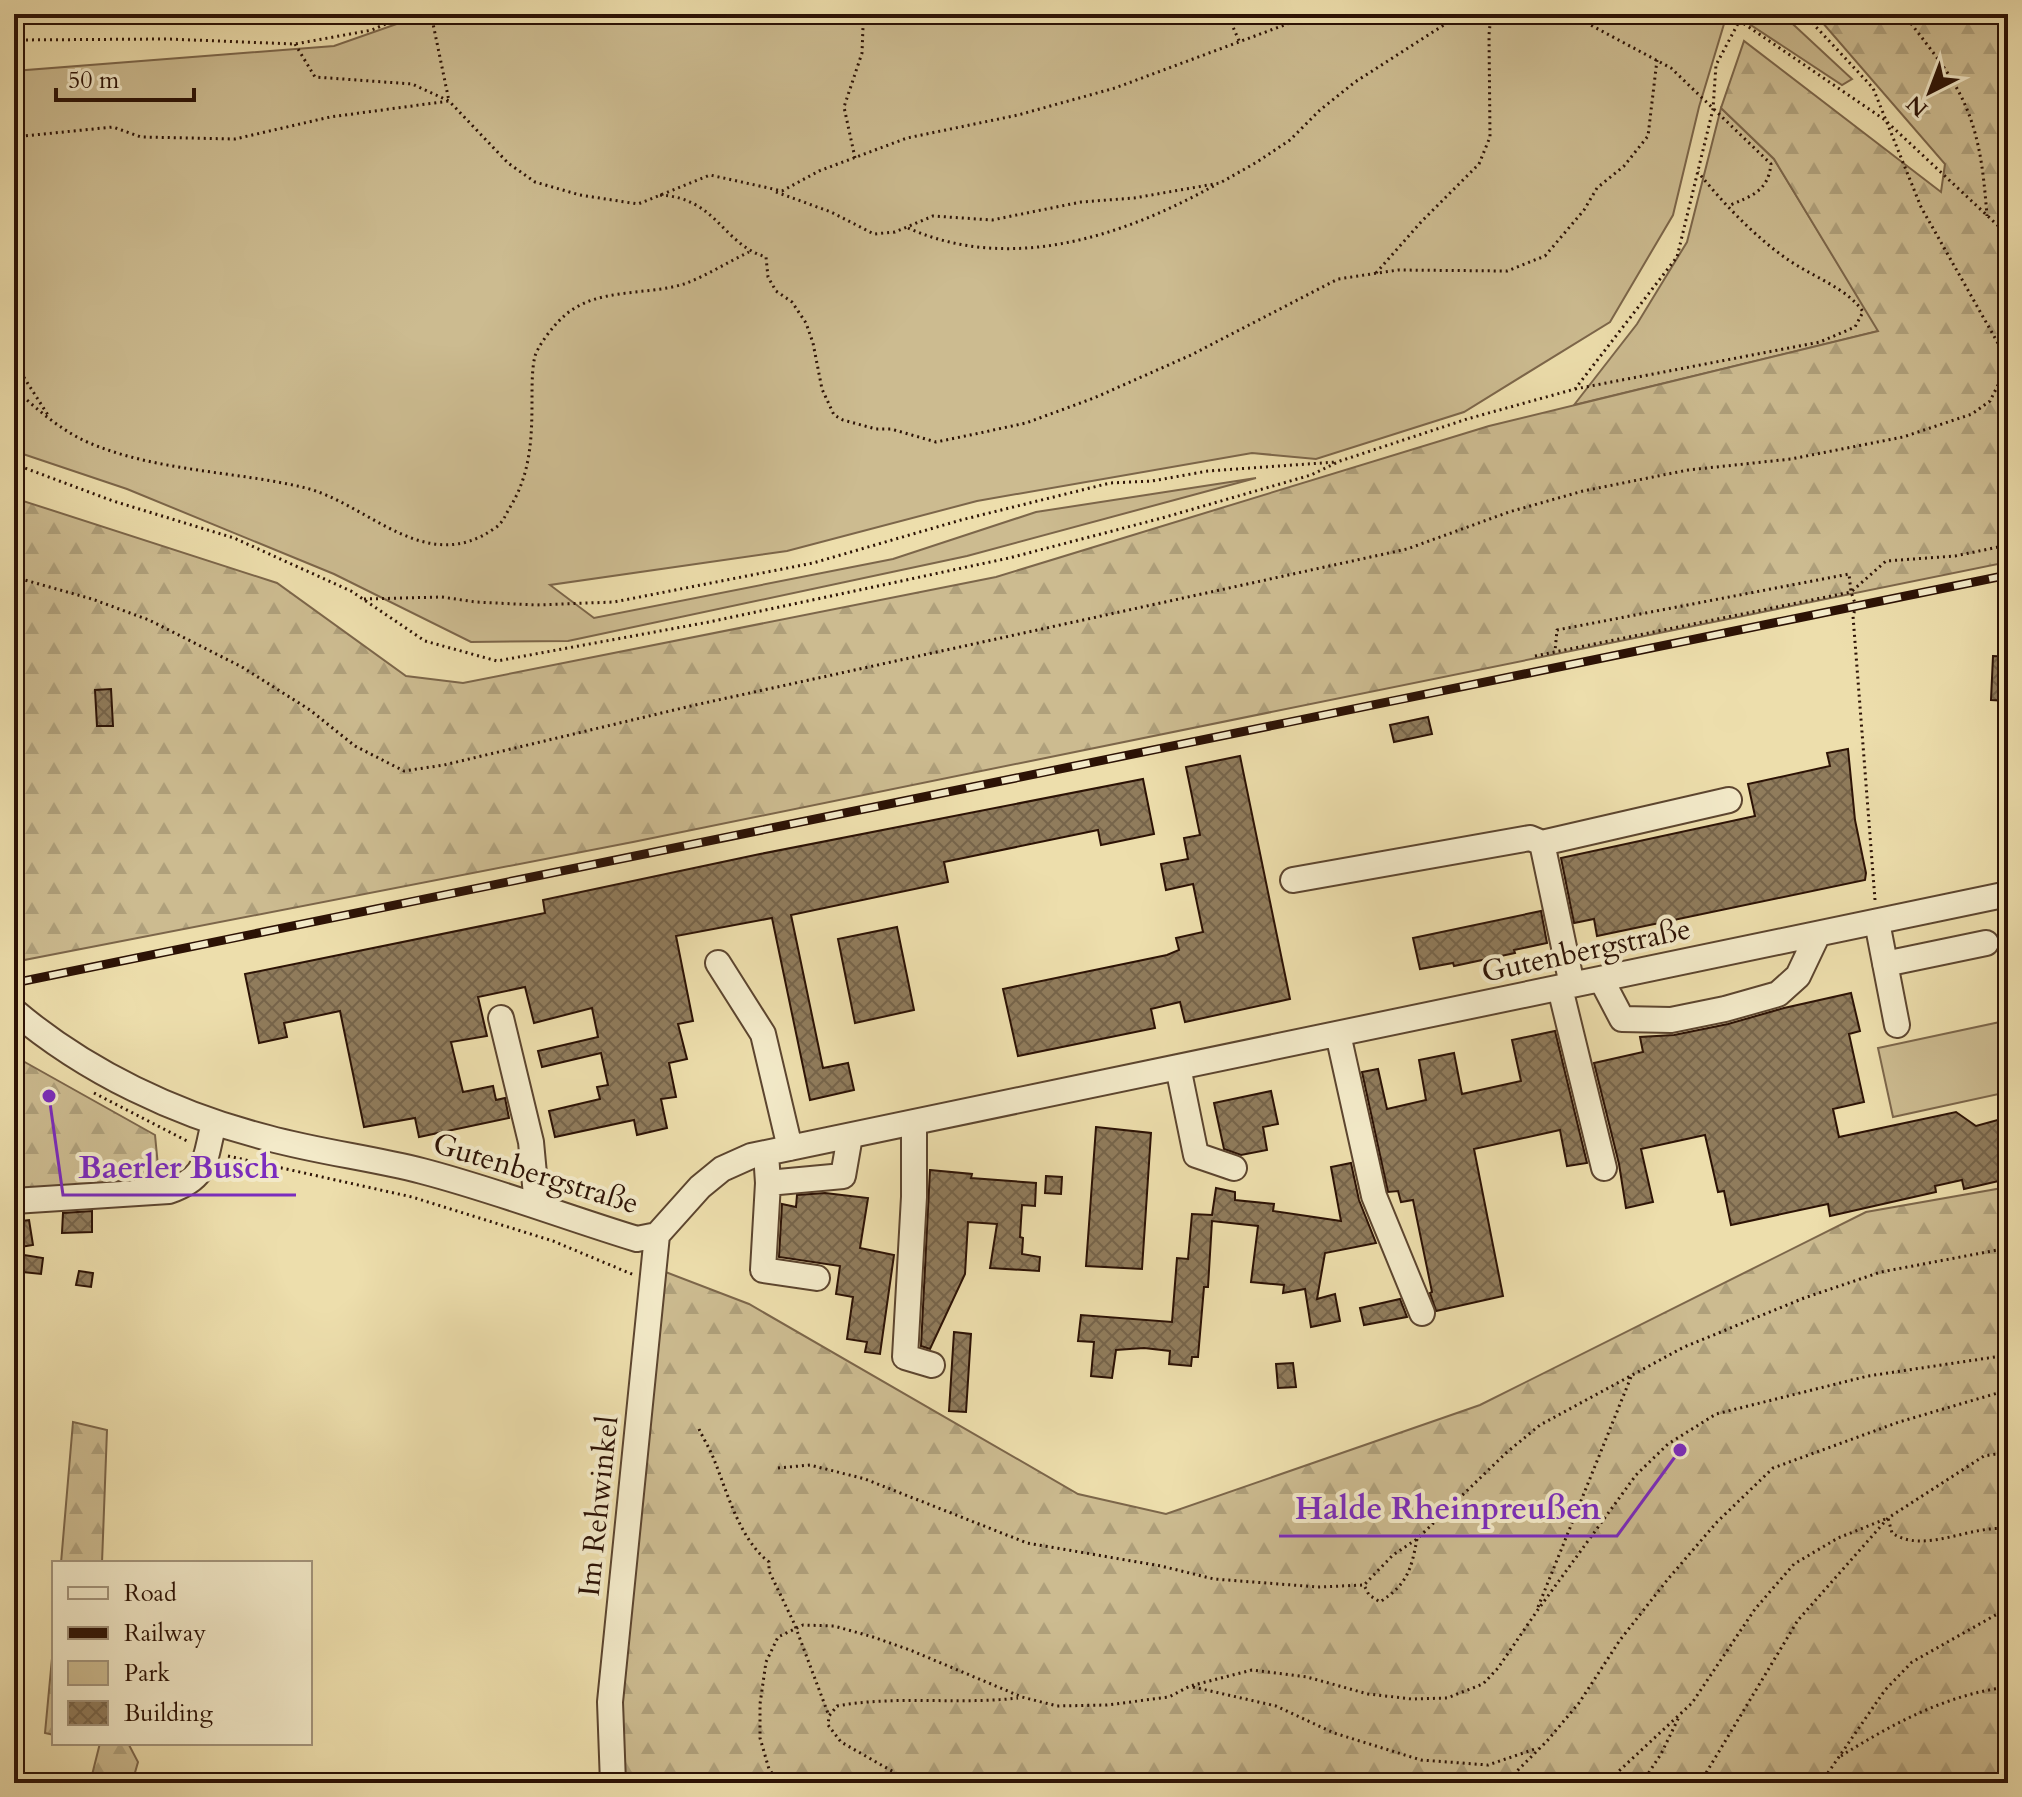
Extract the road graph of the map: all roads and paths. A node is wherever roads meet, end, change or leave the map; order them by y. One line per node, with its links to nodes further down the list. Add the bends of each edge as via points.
1 (408, 14): 16 (path, via 372,30)
2 (431, 14): 18 (path)
3 (860, 14): 22 (path, via 862,53 844,107)
4 (1223, 14): 15 (path)
5 (1314, 14): 15 (path)
6 (1461, 14): 24 (path, via 1355,82 1290,140)
7 (1491, 14): 32 (path, via 1490,137 1479,164)
8 (1570, 14): 17 (path)
9 (1722, 14): 13 (path)
10 (1743, 14): 13 (path)
11 (1804, 14): 20 (path, via 1873,88)
12 (1904, 14): 28 (path, via 1966,107 1983,163)
13 (1740, 21): 19 (path, via 1716,65); 20 (path)
14 (14, 40): 16 (path)
15 (1240, 43): 22 (path, via 1115,88 907,138)
16 (295, 44): 18 (path, via 315,77 412,84)
17 (1657, 60): 19 (path); 32 (path, via 1648,136 1597,188 1545,256 1507,271)
18 (449, 101): 21 (path, via 330,117 235,139 141,137 113,127); 26 (path, via 508,163 535,182 638,204)
19 (1713, 109): 23 (path); 27 (path, via 1771,164 1770,178 1757,193)
20 (1885, 120): 28 (path); 34 (path, via 1921,207)
21 (14, 137)
22 (855, 158): 25 (path, via 782,191)
23 (1698, 172): 27 (path); 36 (path, via 1677,257)
24 (1220, 183): 29 (path, via 992,220 933,216); 29 (path, via 1133,223 1072,243 1002,249)
25 (762, 187): 26 (path, via 710,175); 29 (path, via 874,234)
26 (660, 195): 31 (path, via 699,205)
27 (1728, 206): 36 (path, via 1785,258 1855,299 1863,312 1855,327 1820,342)
28 (1987, 216): 30 (path)
29 (906, 227)
30 (2008, 235)
31 (749, 252): 32 (path, via 766,257 776,291 792,302 806,323 834,415 936,442 1026,423 1094,398 1338,279); 37 (path, via 684,284 578,304 561,318 535,355 532,450 519,493 499,526 473,542 448,545 393,532 308,489 129,457 89,443)
32 (1376, 273)
33 (14, 362): 37 (path)
34 (2008, 363): 41 (path, via 1990,401 1972,414 1903,437 1583,491 1407,549 404,771 355,746 242,667 149,620)
35 (14, 388): 37 (path)
36 (1575, 389): 38 (path)
37 (51, 418)
38 (1340, 461): 43 (path, via 1110,483 813,563 614,602); 43 (path, via 1296,479 1009,558 497,661 425,641)
39 (14, 464): 43 (path, via 234,538)
40 (2008, 545): 42 (path, via 1955,556 1886,561)
41 (14, 577)
42 (1851, 592): 44 (path, via 1849,574 1557,630); 45 (path); 50 (path)
43 (363, 599)
44 (1555, 651)
45 (1535, 656)
46 (1729, 800): 47 (street)
47 (1542, 843): 48 (street, via 1532,838); 56 (street)
48 (1293, 880)
49 (2008, 894): 50 (street, Gutenbergstraße)
50 (1877, 922): 51 (street, Gutenbergstraße); 54 (street)
51 (1818, 934): 55 (street, Gutenbergstraße); 55 (street, via 1798,976 1778,994 1712,1012 1671,1020 1622,1019)
52 (1986, 943): 54 (street)
53 (718, 963): 65 (street, via 763,1034)
54 (1885, 964): 59 (street)
55 (1601, 979): 56 (street, Gutenbergstraße)
56 (1566, 987): 60 (street, Gutenbergstraße); 68 (street)
57 (14, 1011): 63 (street, Gutenbergstraße, via 128,1086)
58 (501, 1018): 71 (street, via 531,1142)
59 (1897, 1025)
60 (1338, 1034): 61 (street, Gutenbergstraße); 75 (street, via 1374,1196)
61 (1178, 1067): 62 (street, Gutenbergstraße); 67 (street, via 1196,1155)
62 (914, 1122): 64 (street, Gutenbergstraße); 77 (street, via 905,1357)
63 (214, 1123): 70 (street, via 201,1171 189,1184 169,1191); 71 (street, Gutenbergstraße, via 422,1171)
64 (850, 1136): 65 (street, Gutenbergstraße); 69 (street, via 843,1176)
65 (790, 1148): 66 (street, Gutenbergstraße)
66 (766, 1153): 69 (street); 72 (street, Gutenbergstraße, via 722,1169)
67 (1234, 1168)
68 (1604, 1168)
69 (768, 1183): 74 (street, via 763,1270)
70 (14, 1201)
71 (537, 1206): 72 (street, Gutenbergstraße, via 637,1239)
72 (657, 1235): 97 (street, Im Rehwinkel, via 610,1702)
73 (2008, 1248): 78 (path, via 1881,1272 1804,1298 1684,1347)
74 (817, 1278)
75 (1422, 1313)
76 (2008, 1355): 88 (path, via 1868,1376 1716,1414 1668,1444 1636,1475)
77 (932, 1365)
78 (1631, 1377): 85 (path, via 1540,1425); 88 (path)
79 (2008, 1390): 95 (path, via 1773,1468 1668,1579 1579,1703)
80 (699, 1429): 89 (path, via 745,1531 769,1562)
81 (2008, 1452): 83 (path, via 1984,1456)
82 (778, 1468): 86 (path, via 810,1465 865,1479 1027,1543 1214,1579)
83 (1888, 1518): 84 (path, via 1892,1533 1905,1541); 93 (path, via 1838,1538 1794,1564); 103 (path, via 1798,1620)
84 (2008, 1527)
85 (1417, 1539): 86 (path); 86 (path, via 1400,1589 1380,1602)
86 (1364, 1585)
87 (2008, 1608): 96 (path, via 1912,1662 1885,1690)
88 (1537, 1611): 90 (path, via 1483,1684 1447,1698 1368,1694 1307,1677 1252,1670)
89 (795, 1628): 92 (path, via 834,1626 873,1637); 94 (path); 98 (path, via 778,1637 766,1662 760,1704 760,1738)
90 (1190, 1686): 92 (path, via 1169,1697 1107,1705 1057,1706); 95 (path, via 1276,1706 1334,1733 1421,1760 1488,1765)
91 (2008, 1687): 96 (path, via 1985,1690 1900,1722)
92 (1022, 1697): 94 (path, via 865,1701 837,1706)
93 (1681, 1713): 101 (path); 102 (path)
94 (829, 1716): 99 (path, via 828,1725 841,1742)
95 (1540, 1747): 100 (path, via 1508,1780)
96 (1838, 1758): 104 (path)
97 (613, 1783)
98 (779, 1783)
99 (913, 1783)
100 (1498, 1783)
101 (1606, 1783)
102 (1642, 1783)
103 (1700, 1783)
104 (1821, 1783)

